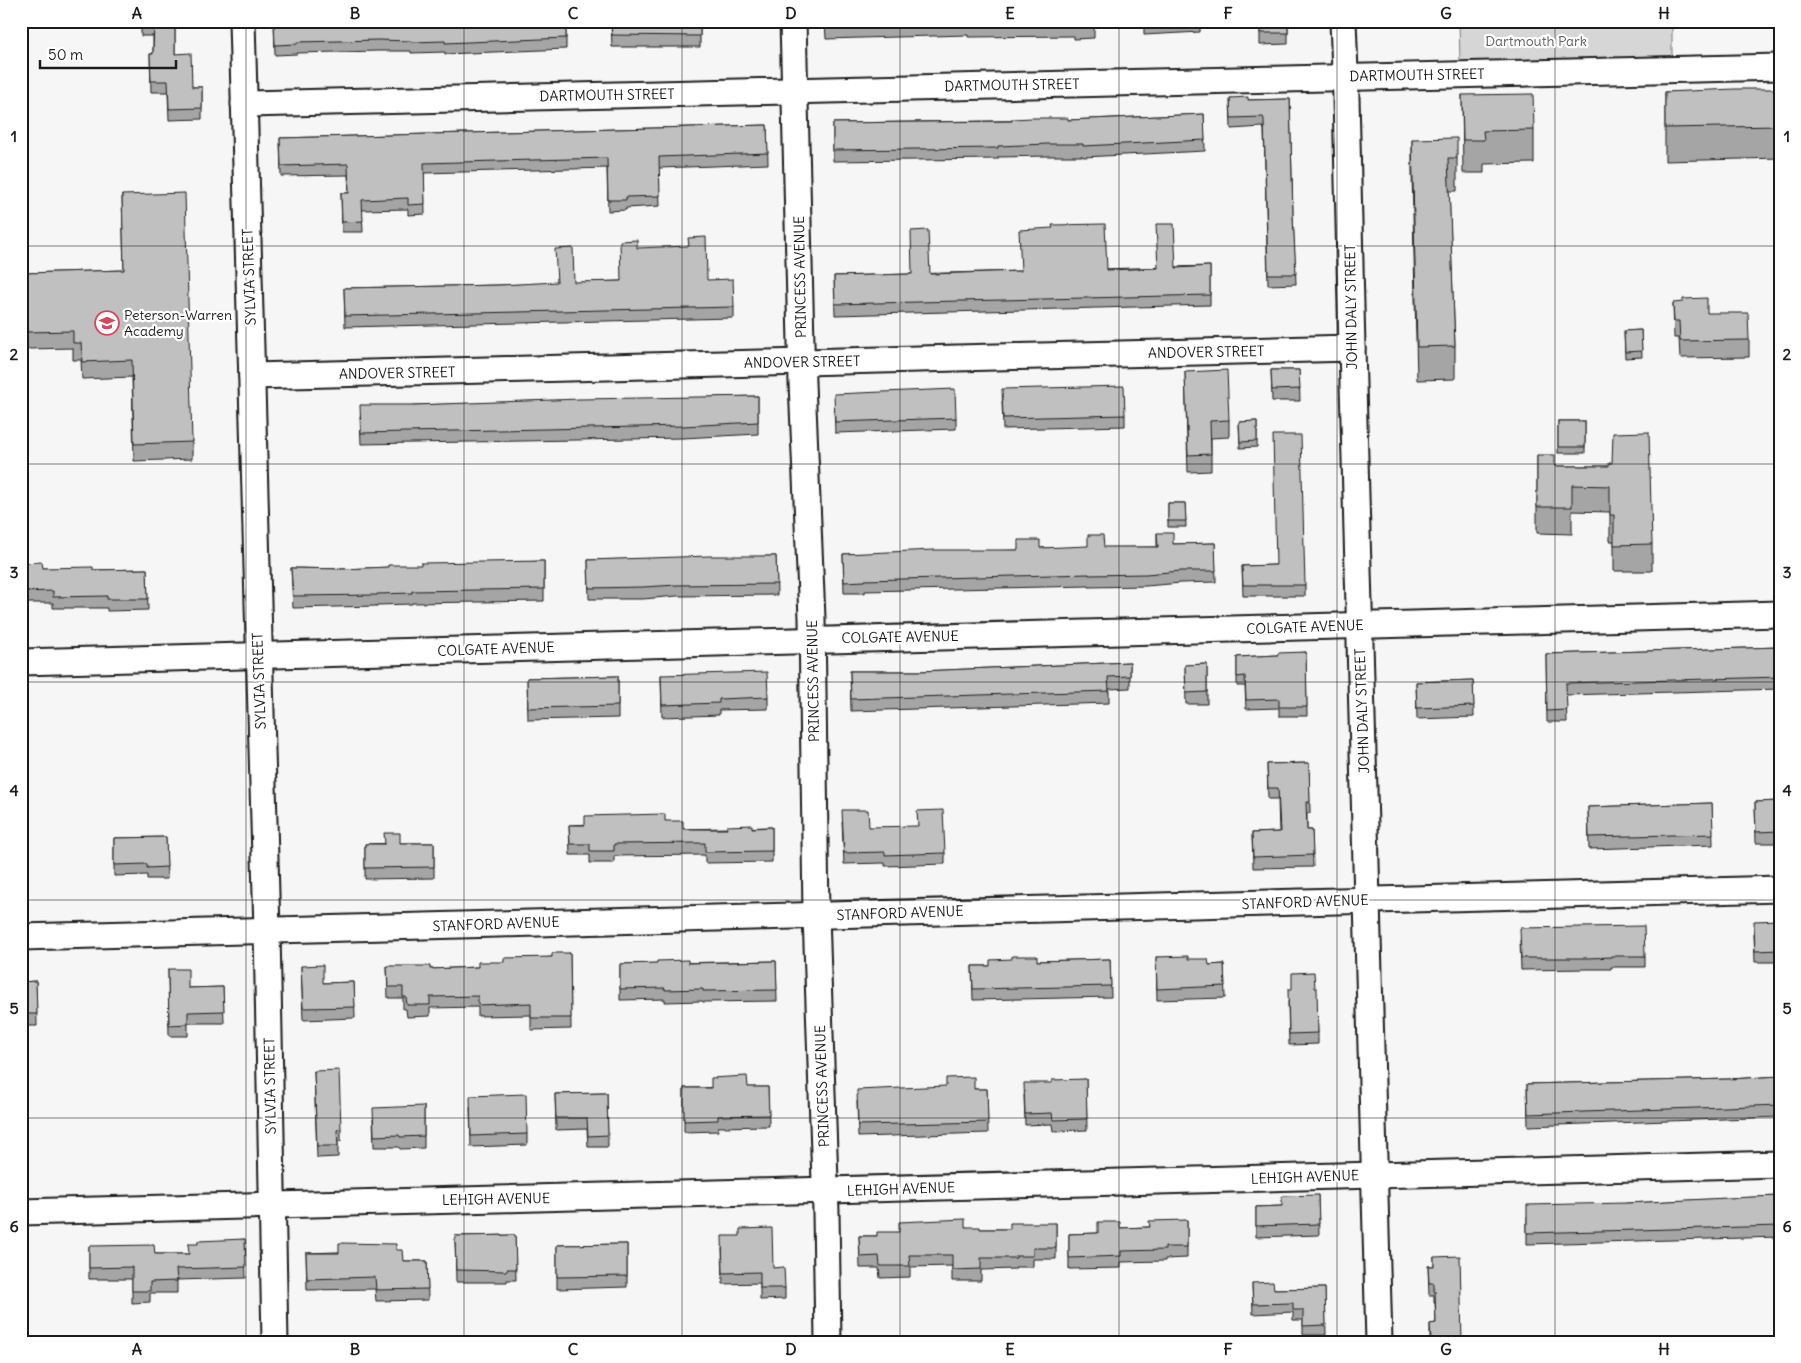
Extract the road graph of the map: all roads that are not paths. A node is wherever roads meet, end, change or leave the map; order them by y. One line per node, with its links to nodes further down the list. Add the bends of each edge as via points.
1 (242, 21): 7 (street, SYLVIA STREET)
2 (793, 21): 6 (street, PRINCESS AVENUE)
3 (1343, 21): 5 (street, JOHN DALY STREET)
4 (1780, 67): 5 (street, DARTMOUTH STREET)
5 (1344, 77): 6 (street, DARTMOUTH STREET); 8 (street, JOHN DALY STREET)
6 (795, 90): 7 (street, DARTMOUTH STREET); 9 (street, PRINCESS AVENUE)
7 (244, 104): 10 (street, SYLVIA STREET)
8 (1352, 348): 9 (street, ANDOVER STREET); 12 (street, JOHN DALY STREET)
9 (802, 362): 10 (street, ANDOVER STREET); 13 (street, PRINCESS AVENUE)
10 (252, 376): 14 (street, SYLVIA STREET)
11 (1780, 614): 12 (street, COLGATE AVENUE)
12 (1359, 625): 13 (street, COLGATE AVENUE); 17 (street, JOHN DALY STREET)
13 (812, 640): 14 (street, COLGATE AVENUE); 18 (street, PRINCESS AVENUE)
14 (258, 656): 15 (street, COLGATE AVENUE); 19 (street, SYLVIA STREET)
15 (21, 662)
16 (1780, 889): 17 (street, STANFORD AVENUE)
17 (1367, 901): 18 (street, STANFORD AVENUE); 22 (street, JOHN DALY STREET)
18 (816, 916): 19 (street, STANFORD AVENUE); 23 (street, PRINCESS AVENUE)
19 (267, 931): 20 (street, STANFORD AVENUE); 24 (street, SYLVIA STREET)
20 (21, 937)
21 (1780, 1164): 22 (street, LEHIGH AVENUE)
22 (1375, 1176): 23 (street, LEHIGH AVENUE); 28 (street, JOHN DALY STREET)
23 (825, 1191): 24 (street, LEHIGH AVENUE); 27 (street, PRINCESS AVENUE)
24 (272, 1205): 25 (street, LEHIGH AVENUE); 26 (street, SYLVIA STREET)
25 (21, 1212)
26 (275, 1342)
27 (828, 1342)
28 (1379, 1342)

